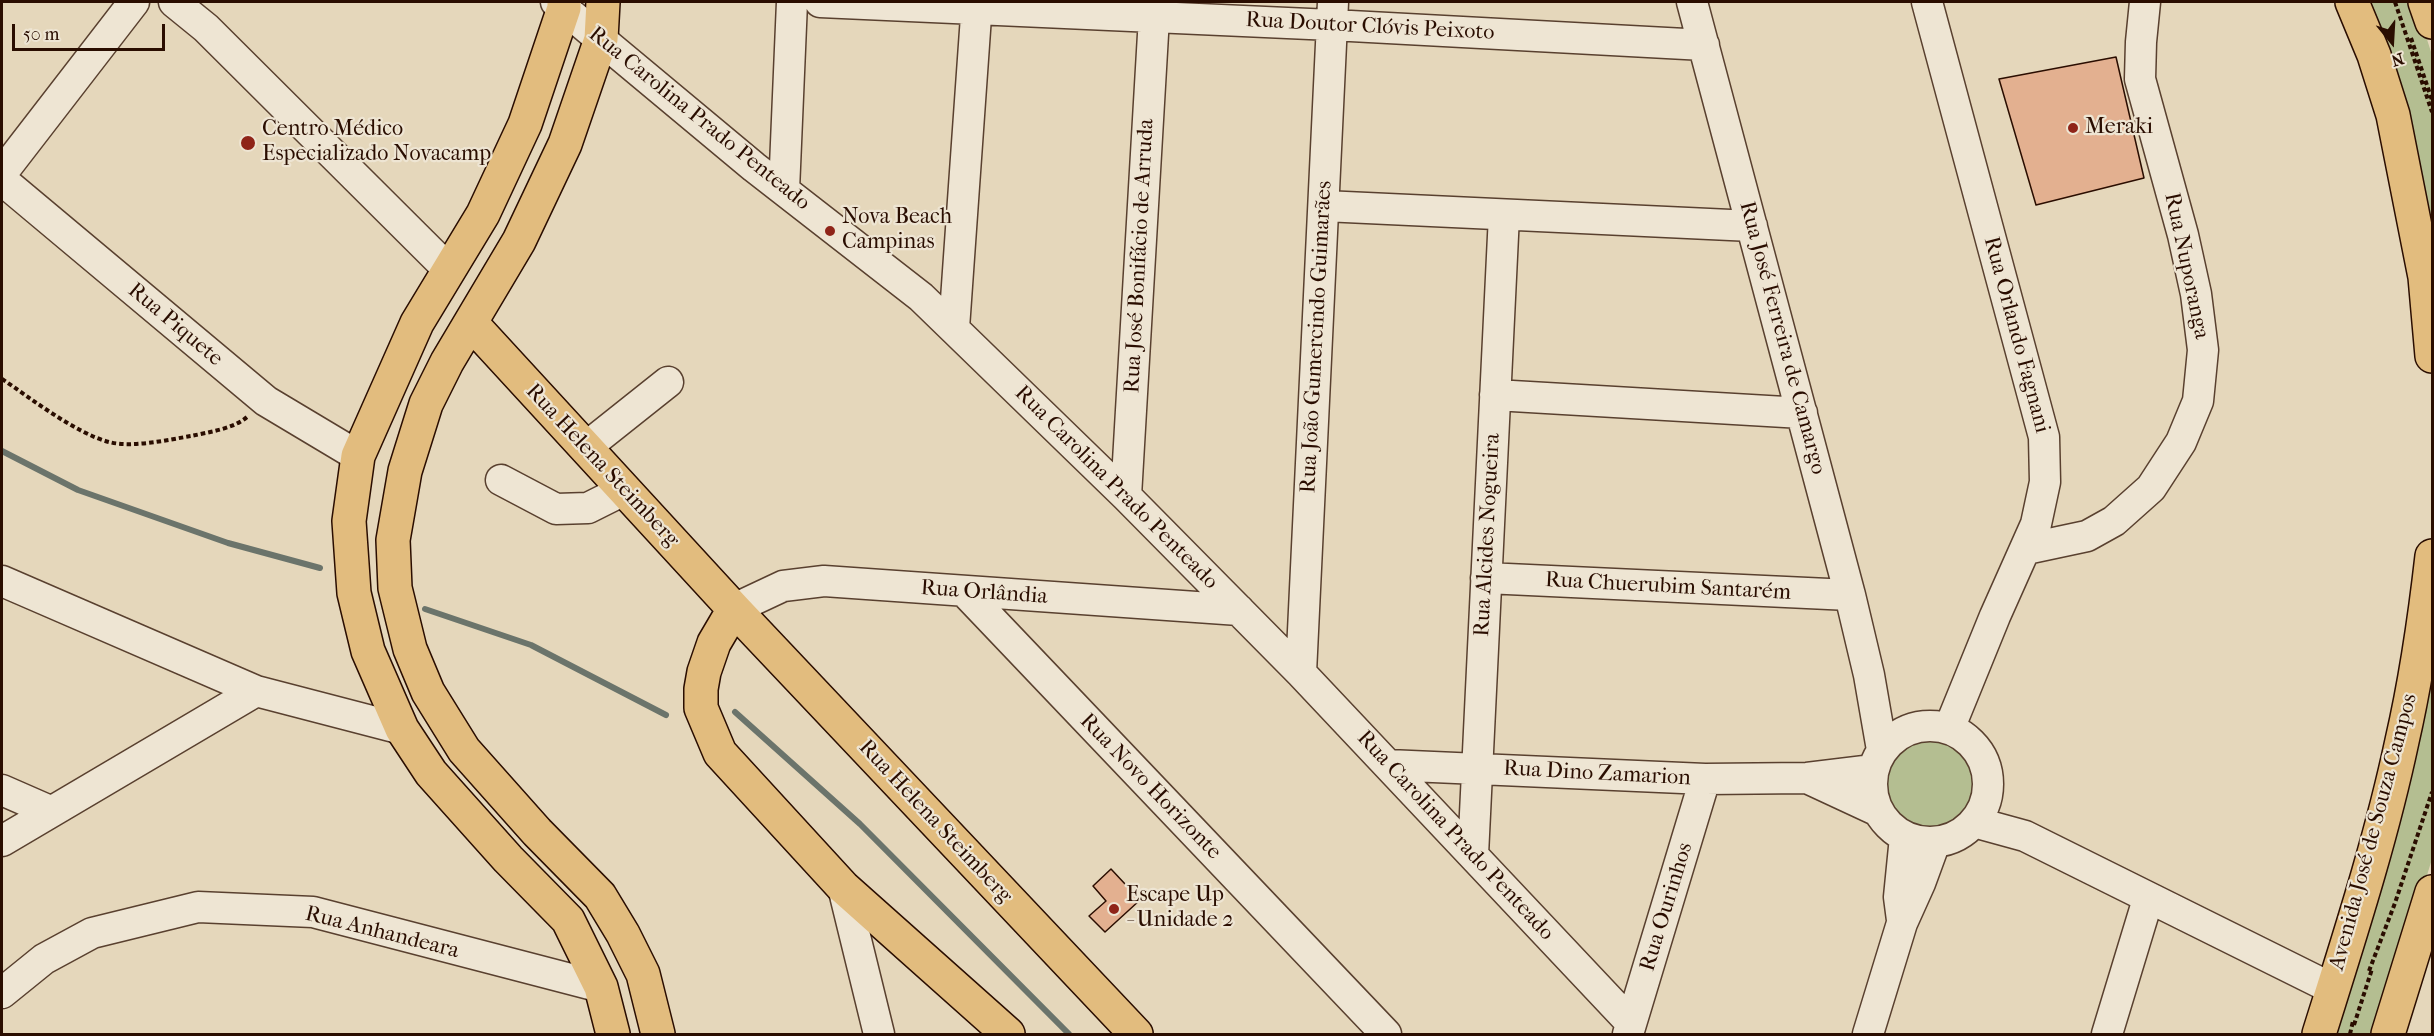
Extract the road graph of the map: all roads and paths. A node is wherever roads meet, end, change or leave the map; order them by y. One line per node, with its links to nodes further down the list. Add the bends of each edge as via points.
1 (134, 2): 23 (street)
2 (174, 2): 29 (street, via 206,28)
3 (603, 2): 17 (main road)
4 (792, 2): 25 (street)
5 (820, 2): 13 (street, Rua Doutor Clóvis Peixoto)
6 (1692, 2): 18 (street, Rua José Ferreira de Camargo)
7 (1927, 2): 44 (street, Rua Orlando Fagnani, via 2044,437 2045,482)
8 (2145, 2): 44 (street, Rua Nuporanga, via 2140,79 2196,294 2203,350 2198,401 2181,442 2151,488 2114,521 2087,536)
9 (2352, 2): 32 (main road, via 2393,115 2425,277)
10 (2397, 2): 19 (path); 20 (path)
11 (2425, 2): 16 (main road)
12 (562, 4): 17 (street, Rua Carolina Prado Penteado); 21 (main road)
13 (976, 5): 15 (street, Rua Doutor Clóvis Peixoto); 31 (street)
14 (1333, 13): 15 (street, Rua Doutor Clóvis Peixoto); 18 (street, Rua Doutor Clóvis Peixoto); 26 (street, Rua João Gumercindo Guimarães)
15 (1154, 17): 43 (street, Rua José Bonifácio de Arruda)
16 (2433, 22)
17 (601, 39): 22 (main road); 25 (street, Rua Carolina Prado Penteado)
18 (1704, 45): 28 (street, Rua José Ferreira de Camargo)
19 (2433, 100)
20 (2433, 112)
21 (525, 124): 22 (main road); 29 (main road, via 483,214)
22 (565, 144): 30 (main road, via 519,241)
23 (2, 173)
24 (2, 180): 36 (street, Rua Piquete)
25 (784, 190): 31 (street, Rua Carolina Prado Penteado, via 921,297)
26 (1324, 206): 27 (street); 53 (street, Rua João Gumercindo Guimarães)
27 (1504, 215): 28 (street); 35 (street, Rua Alcides Nogueira)
28 (1752, 226): 37 (street, Rua José Ferreira de Camargo)
29 (449, 270): 39 (main road, via 412,333)
30 (471, 323): 38 (main road, Rua Helena Steimberg); 40 (main road, via 426,404)
31 (954, 328): 43 (street, Rua Carolina Prado Penteado)
32 (2433, 356)
33 (2, 379): 36 (path, via 90,436 111,443 160,442 209,432 241,423)
34 (668, 382): 38 (street)
35 (1495, 395): 37 (street); 46 (street, Rua Alcides Nogueira)
36 (266, 401): 39 (street, Rua Piquete)
37 (1802, 413): 49 (street, Rua José Ferreira de Camargo)
38 (585, 448): 42 (main road, Rua Helena Steimberg)
39 (358, 456): 40 (main road, via 380,458); 57 (main road, via 349,521 354,592 368,651)
40 (405, 471): 59 (main road, via 393,540 395,588 410,650)
41 (501, 480): 42 (street, via 556,509 588,508)
42 (624, 490): 50 (main road, Rua Helena Steimberg)
43 (1126, 496): 51 (street, Rua Carolina Prado Penteado)
44 (2026, 549): 58 (street, Rua Orlando Fagnani)
45 (2433, 556): 52 (main road, Avenida José de Souza Campos)
46 (1486, 578): 49 (street, Rua Chuerubim Santarém); 63 (street, Rua Alcides Nogueira)
47 (2, 581): 55 (street)
48 (965, 592): 50 (street, Rua Orlândia, via 824,581 783,586); 51 (street, Rua Orlândia); 89 (street, Rua Novo Horizonte)
49 (1851, 595): 54 (street, Rua José Ferreira de Camargo)
50 (734, 609): 76 (main road, via 714,643 704,672 701,708 708,730 720,753); 88 (main road, Rua Helena Steimberg)
51 (1239, 610): 53 (street, Rua Carolina Prado Penteado)
52 (2428, 641): 81 (main road, Avenida José de Souza Campos)
53 (1301, 673): 62 (street, Rua Carolina Prado Penteado)
54 (1869, 675): 56 (street, Rua José Ferreira de Camargo); 61 (street, Rua José Ferreira de Camargo)
55 (256, 691): 57 (street); 71 (street)
56 (1914, 728): 58 (street, via 1931,725); 61 (street, via 1891,740)
57 (402, 729): 60 (main road)
58 (1949, 729): 70 (street, via 1965,737 1985,765 1988,783)
59 (452, 733): 60 (main road, via 441,754); 85 (main road, via 537,832 600,896 643,974)
60 (420, 757): 80 (main road, via 508,859 568,920)
61 (1877, 760): 64 (street, Rua Dino Zamarion); 69 (street, via 1871,791)
62 (1388, 765): 63 (street, Rua Dino Zamarion); 75 (street, Rua Carolina Prado Penteado)
63 (1477, 768): 65 (street, Rua Dino Zamarion); 75 (street, Rua Alcides Nogueira)
64 (1806, 778): 65 (street, Rua Dino Zamarion); 69 (street, Rua Dino Zamarion)
65 (1705, 779): 83 (street, Rua Ourinhos)
66 (2, 790): 71 (street)
67 (2433, 792): 93 (path, via 2360,995)
68 (2433, 799): 93 (path)
69 (1878, 811): 72 (street, via 1889,826)
70 (1980, 811): 74 (street, via 1956,835); 78 (street)
71 (50, 812): 73 (street)
72 (1905, 837): 74 (street); 79 (street, via 1899,897)
73 (2, 841)
74 (1935, 842): 79 (street)
75 (1473, 855): 83 (street, Rua Carolina Prado Penteado)
76 (843, 887): 86 (street); 87 (main road)
77 (2433, 892): 94 (main road)
78 (2148, 899): 81 (street); 91 (street)
79 (1902, 923): 90 (street)
80 (601, 987): 82 (street, Rua Anhandeara, via 313,912 198,907 92,933 44,959); 84 (main road)
81 (2333, 989): 92 (main road, Avenida José de Souza Campos)
82 (2, 993)
83 (1630, 1029)
84 (613, 1035)
85 (658, 1035)
86 (879, 1035)
87 (1008, 1035)
88 (1136, 1035)
89 (1386, 1035)
90 (1868, 1035)
91 (2107, 1035)
92 (2319, 1035)
93 (2351, 1035)
94 (2388, 1035)

